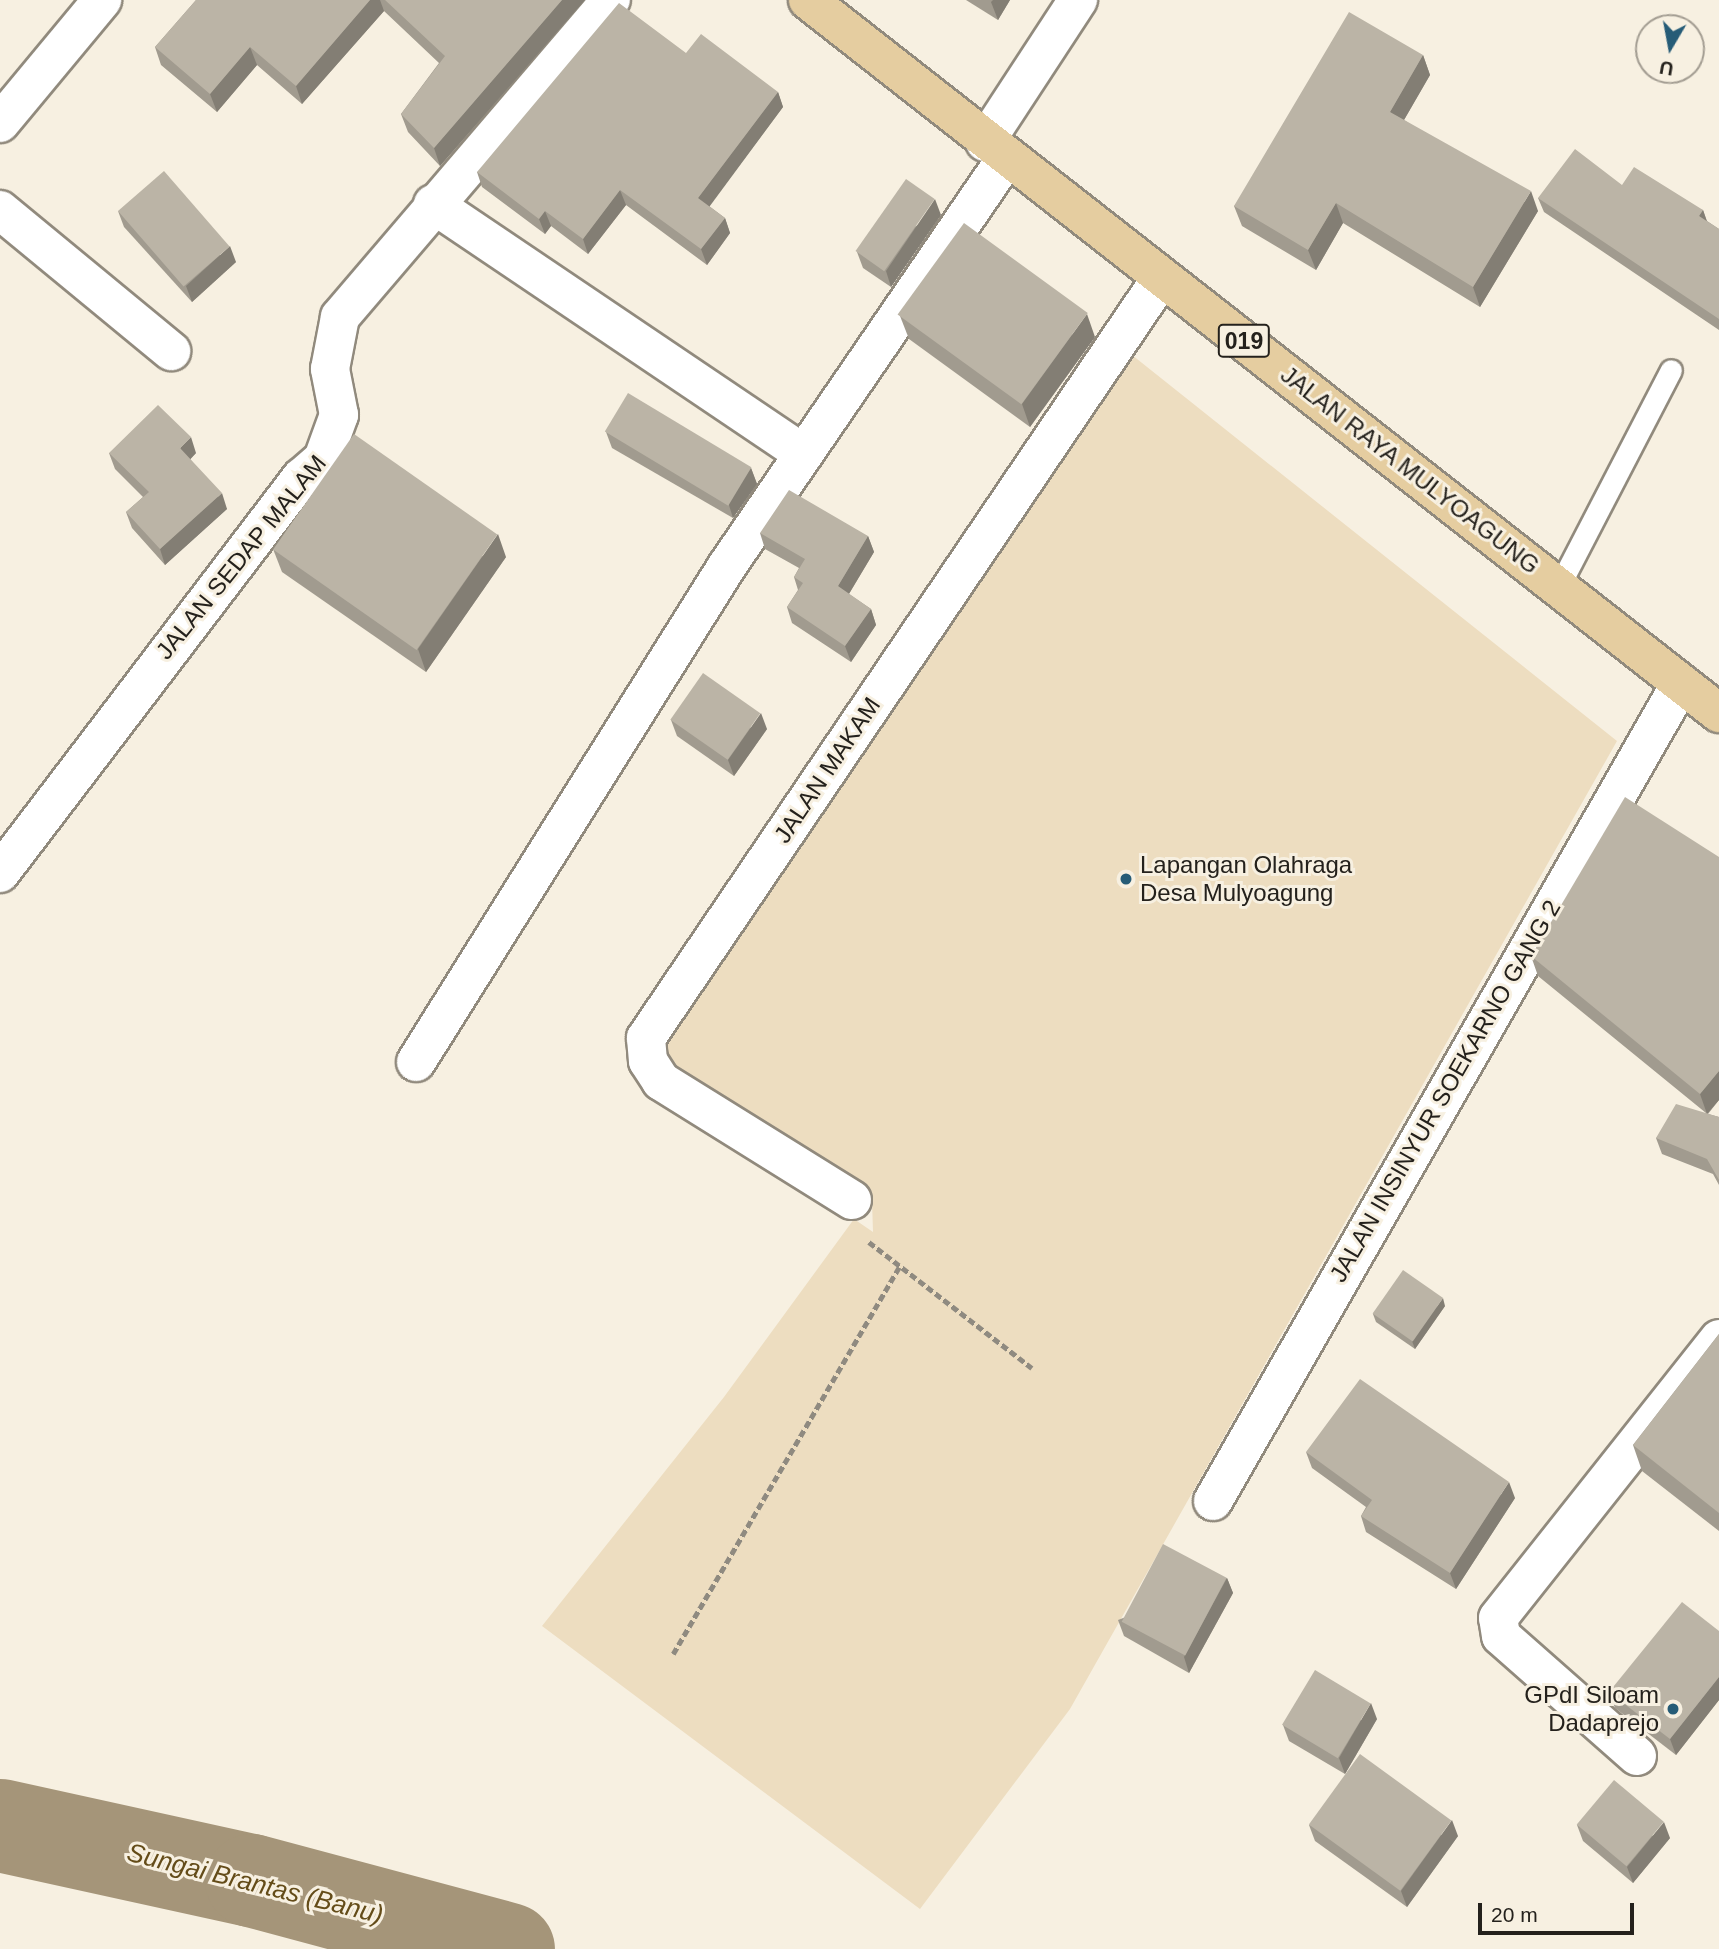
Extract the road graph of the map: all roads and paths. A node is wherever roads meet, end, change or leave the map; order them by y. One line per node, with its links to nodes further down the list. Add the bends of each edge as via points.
1 (102, 0): 5 (street)
2 (611, 0): 7 (street, JALAN SEDAP MALAM)
3 (808, 0): 6 (main road, JALAN RAYA MULYOAGUNG / 019)
4 (1078, 0): 6 (street)
5 (1, 119)
6 (995, 150): 9 (main road, JALAN RAYA MULYOAGUNG / 019); 12 (street)
7 (433, 204): 12 (street); 16 (street, JALAN SEDAP MALAM, via 340,317 330,369 339,415 323,459 251,542)
8 (0, 210): 10 (street)
9 (1162, 277): 13 (main road, JALAN RAYA MULYOAGUNG / 019); 18 (street, JALAN MAKAM, via 646,1038 648,1061 661,1082)
10 (171, 351)
11 (1671, 370): 13 (lane)
12 (803, 454): 17 (street, via 633,711)
13 (1559, 586): 14 (main road, JALAN RAYA MULYOAGUNG / 019)
14 (1681, 682): 15 (main road, JALAN RAYA MULYOAGUNG); 22 (street, JALAN INSINYUR SOEKARNO GANG 2)
15 (1719, 713)
16 (0, 873)
17 (415, 1062)
18 (852, 1200): 19 (path, via 862,1236)
19 (899, 1267): 21 (path); 23 (path)
20 (1719, 1339): 24 (street, via 1499,1618 1502,1636)
21 (1032, 1368)
22 (1213, 1501)
23 (673, 1654)
24 (1637, 1756)

